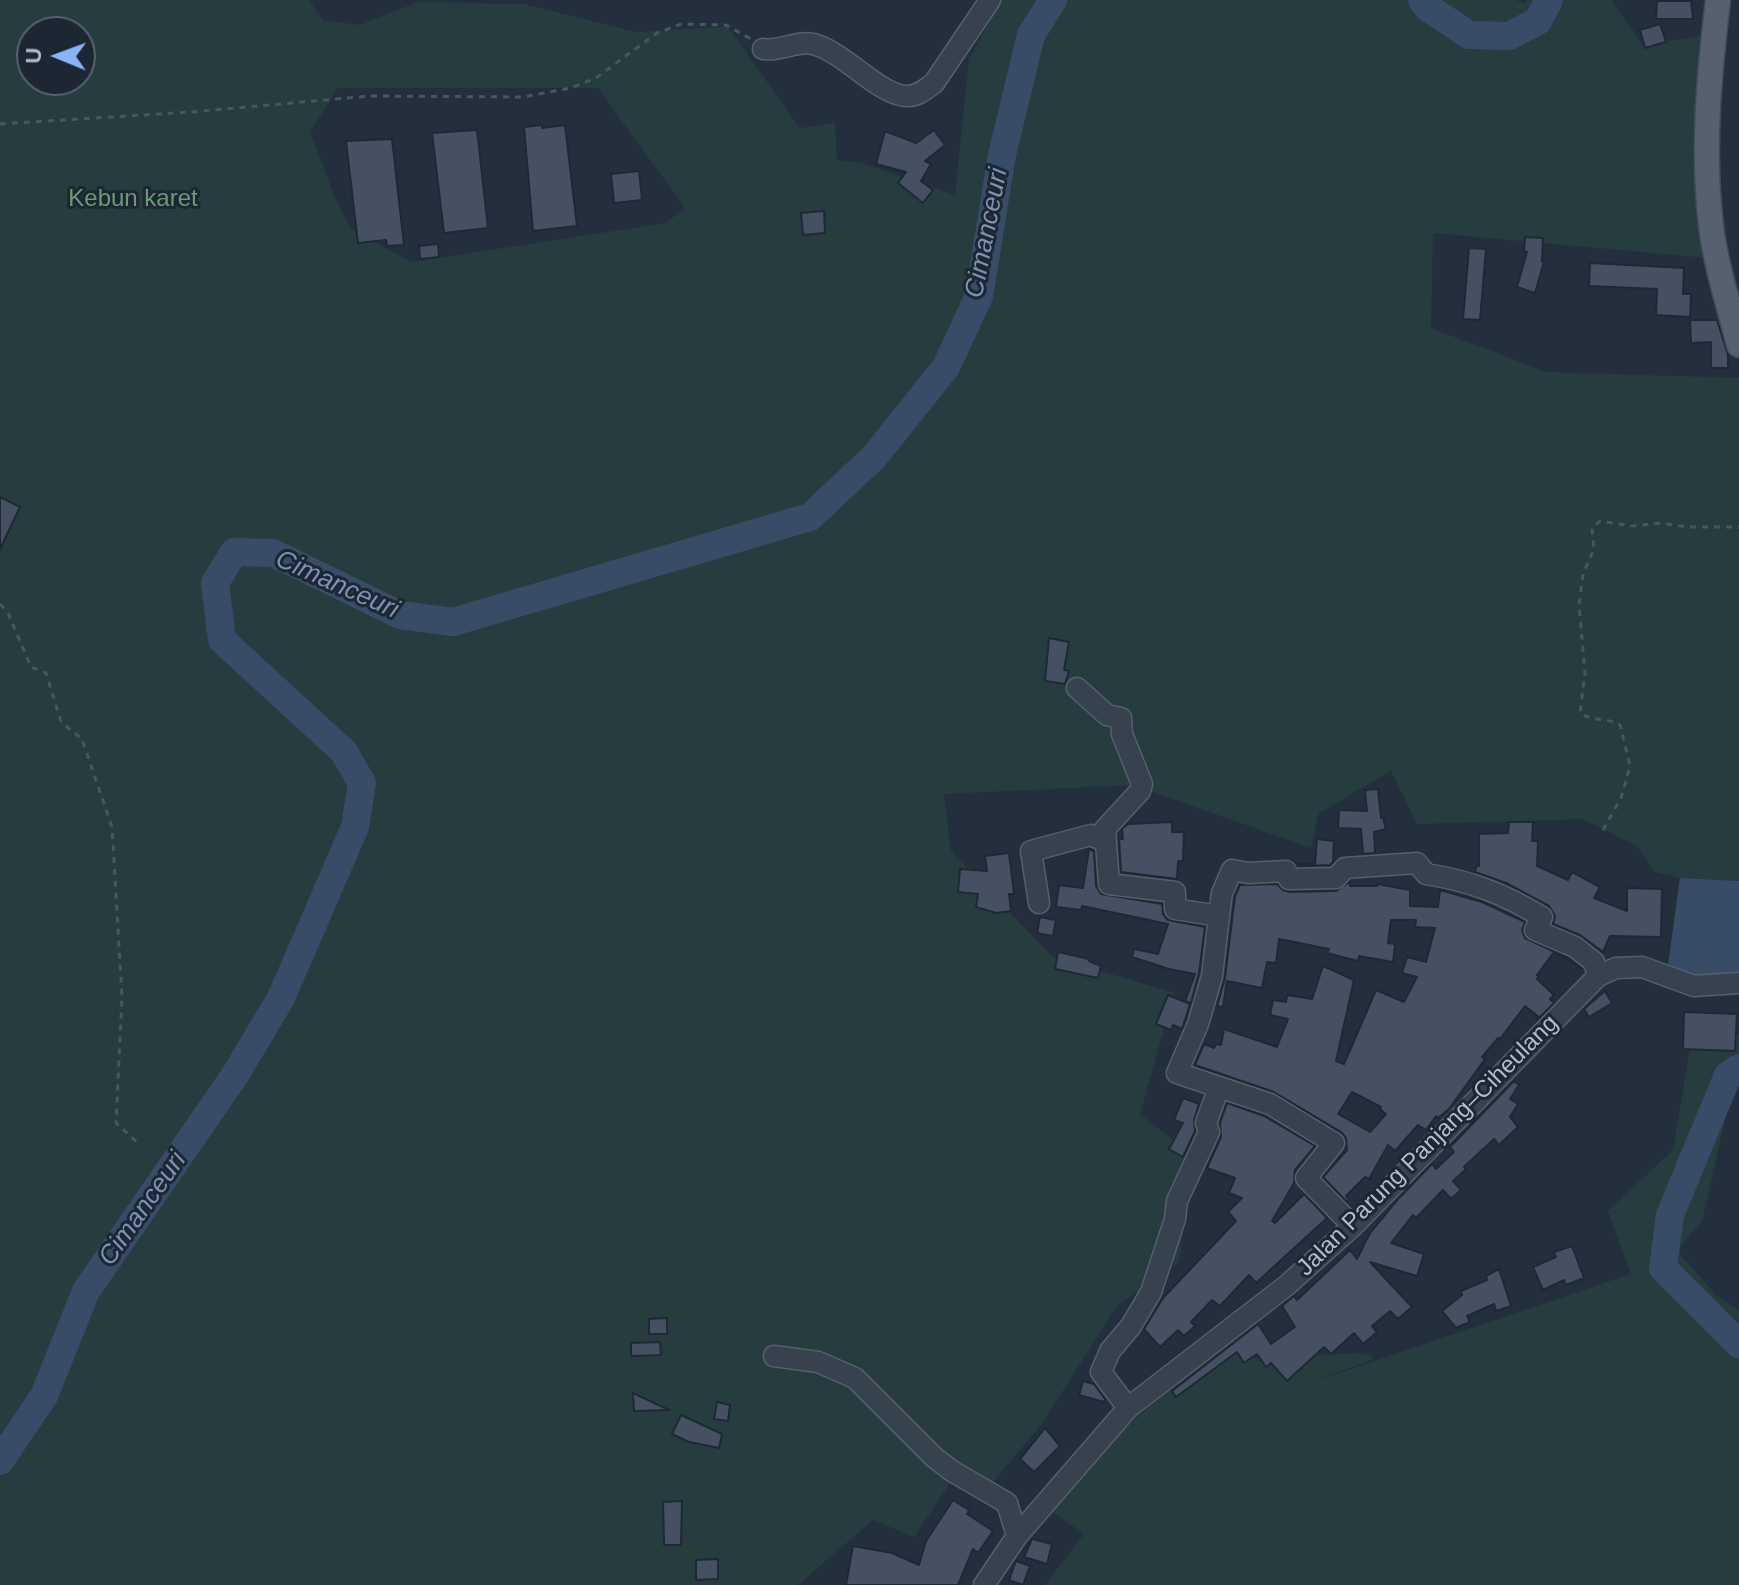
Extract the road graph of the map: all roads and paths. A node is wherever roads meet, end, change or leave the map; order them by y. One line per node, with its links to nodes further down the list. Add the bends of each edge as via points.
1 (990, 0): 3 (street, via 934,83 908,97 894,94 809,42)
2 (1718, 0): 5 (main road, via 1706,158 1711,227)
3 (763, 49): 4 (path, via 726,25 681,24 657,33 596,78 523,97 370,96)
4 (0, 124)
5 (1730, 275): 6 (main road)
6 (1739, 345)
7 (1739, 527): 10 (path, via 1600,521 1592,528 1594,549 1583,574 1579,605 1585,673 1580,713 1620,725 1630,766 1621,798)
8 (0, 604): 17 (path, via 31,667 46,673 61,722 82,739 112,827 122,997 116,1123)
9 (1077, 688): 11 (street, via 1107,715 1121,718 1142,784 1105,829)
10 (1603, 830)
11 (1106, 842): 12 (street, via 1091,835 1031,851); 13 (street, via 1109,884 1175,892 1175,909)
12 (1039, 903)
13 (1219, 916): 14 (street, via 1232,870 1286,871 1289,879 1320,880 1336,878 1345,868 1417,863 1426,874 1507,896 1542,917 1535,930 1575,947 1594,962); 16 (street, via 1212,976 1177,1073)
14 (1598, 976): 15 (street, via 1616,968 1642,967 1694,986); 18 (street, Jalan Parung Panjang–Ciheulang)
15 (1739, 983)
16 (1219, 1087): 18 (street, via 1270,1104 1334,1143 1306,1178); 20 (street, via 1206,1123 1209,1132 1177,1201 1151,1292 1101,1372)
17 (139, 1144)
18 (1353, 1226): 20 (street, Jalan Parung Panjang–Ciheulang, via 1286,1286)
19 (774, 1356): 21 (street, via 818,1362 855,1378 935,1458 1007,1503)
20 (1128, 1408): 21 (street, Jalan Parung Panjang–Ciheulang)
21 (1017, 1536): 22 (street, Jalan Parung Panjang–Ciheulang)
22 (984, 1585)

